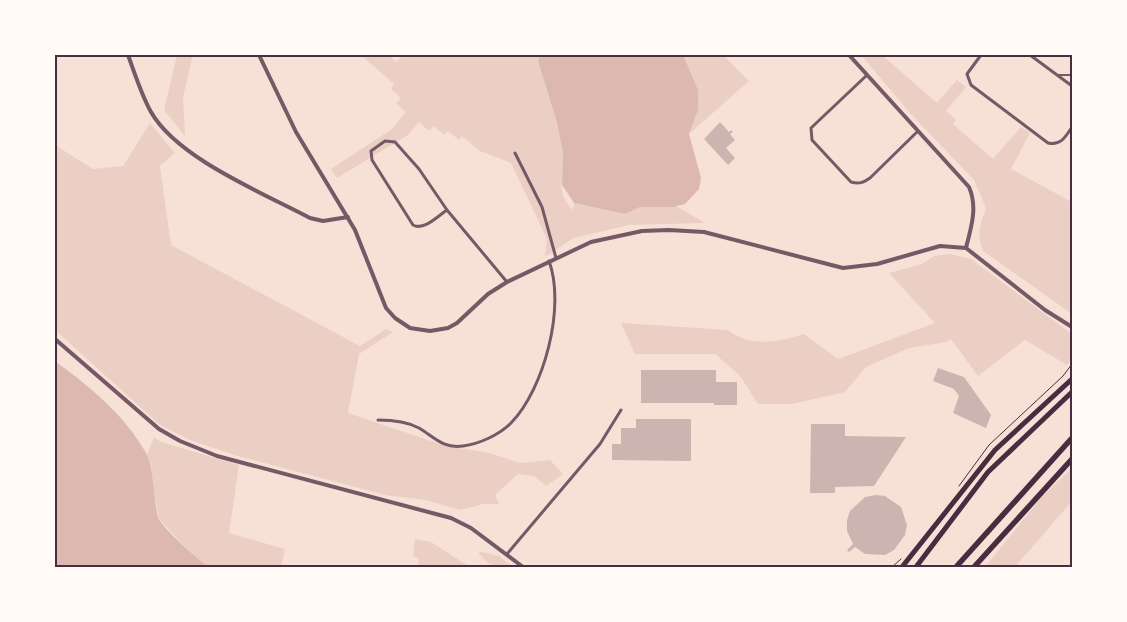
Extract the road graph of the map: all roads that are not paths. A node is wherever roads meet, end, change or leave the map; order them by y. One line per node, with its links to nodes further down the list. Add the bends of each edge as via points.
1 (128, 55): 14 (street, via 151,113 184,148 310,218 323,221)
2 (259, 55): 14 (street, via 296,132)
3 (849, 55): 8 (street)
4 (981, 55): 10 (street, via 967,74 971,85 1048,143 1063,140)
5 (1030, 55): 6 (street)
6 (1058, 75): 7 (lane); 9 (street)
7 (1072, 75)
8 (866, 76): 11 (street); 11 (street, via 810,128 812,140 851,182 863,183 870,178)
9 (1072, 86)
10 (1072, 127)
11 (918, 131): 15 (street, via 964,181 972,195 973,216)
12 (515, 153): 16 (street, via 542,207)
13 (447, 210): 13 (street, via 419,169 395,142 386,141 371,151 372,160 413,225 423,226); 18 (street)
14 (348, 217): 18 (street, via 386,308 394,318 410,328 430,331 448,328)
15 (966, 248): 16 (street, via 947,246 863,268 843,268 704,232 669,230 608,237); 19 (street, via 1045,310)
16 (556, 258): 17 (street)
17 (549, 261): 18 (street); 24 (street, via 553,329 544,365 528,400 510,424 488,439 462,446 445,446 400,420)
18 (507, 282)
19 (1072, 327)
20 (55, 339): 27 (street, via 159,429 180,441 217,456 451,518)
21 (1072, 379): 29 (main road, via 995,450)
22 (1072, 392): 30 (main road, via 988,472)
23 (621, 410): 27 (street, via 600,444)
24 (378, 420)
25 (1072, 438): 31 (highway)
26 (1072, 459): 32 (highway)
27 (507, 554): 28 (street)
28 (523, 567)
29 (902, 567)
30 (916, 567)
31 (956, 567)
32 (974, 567)

